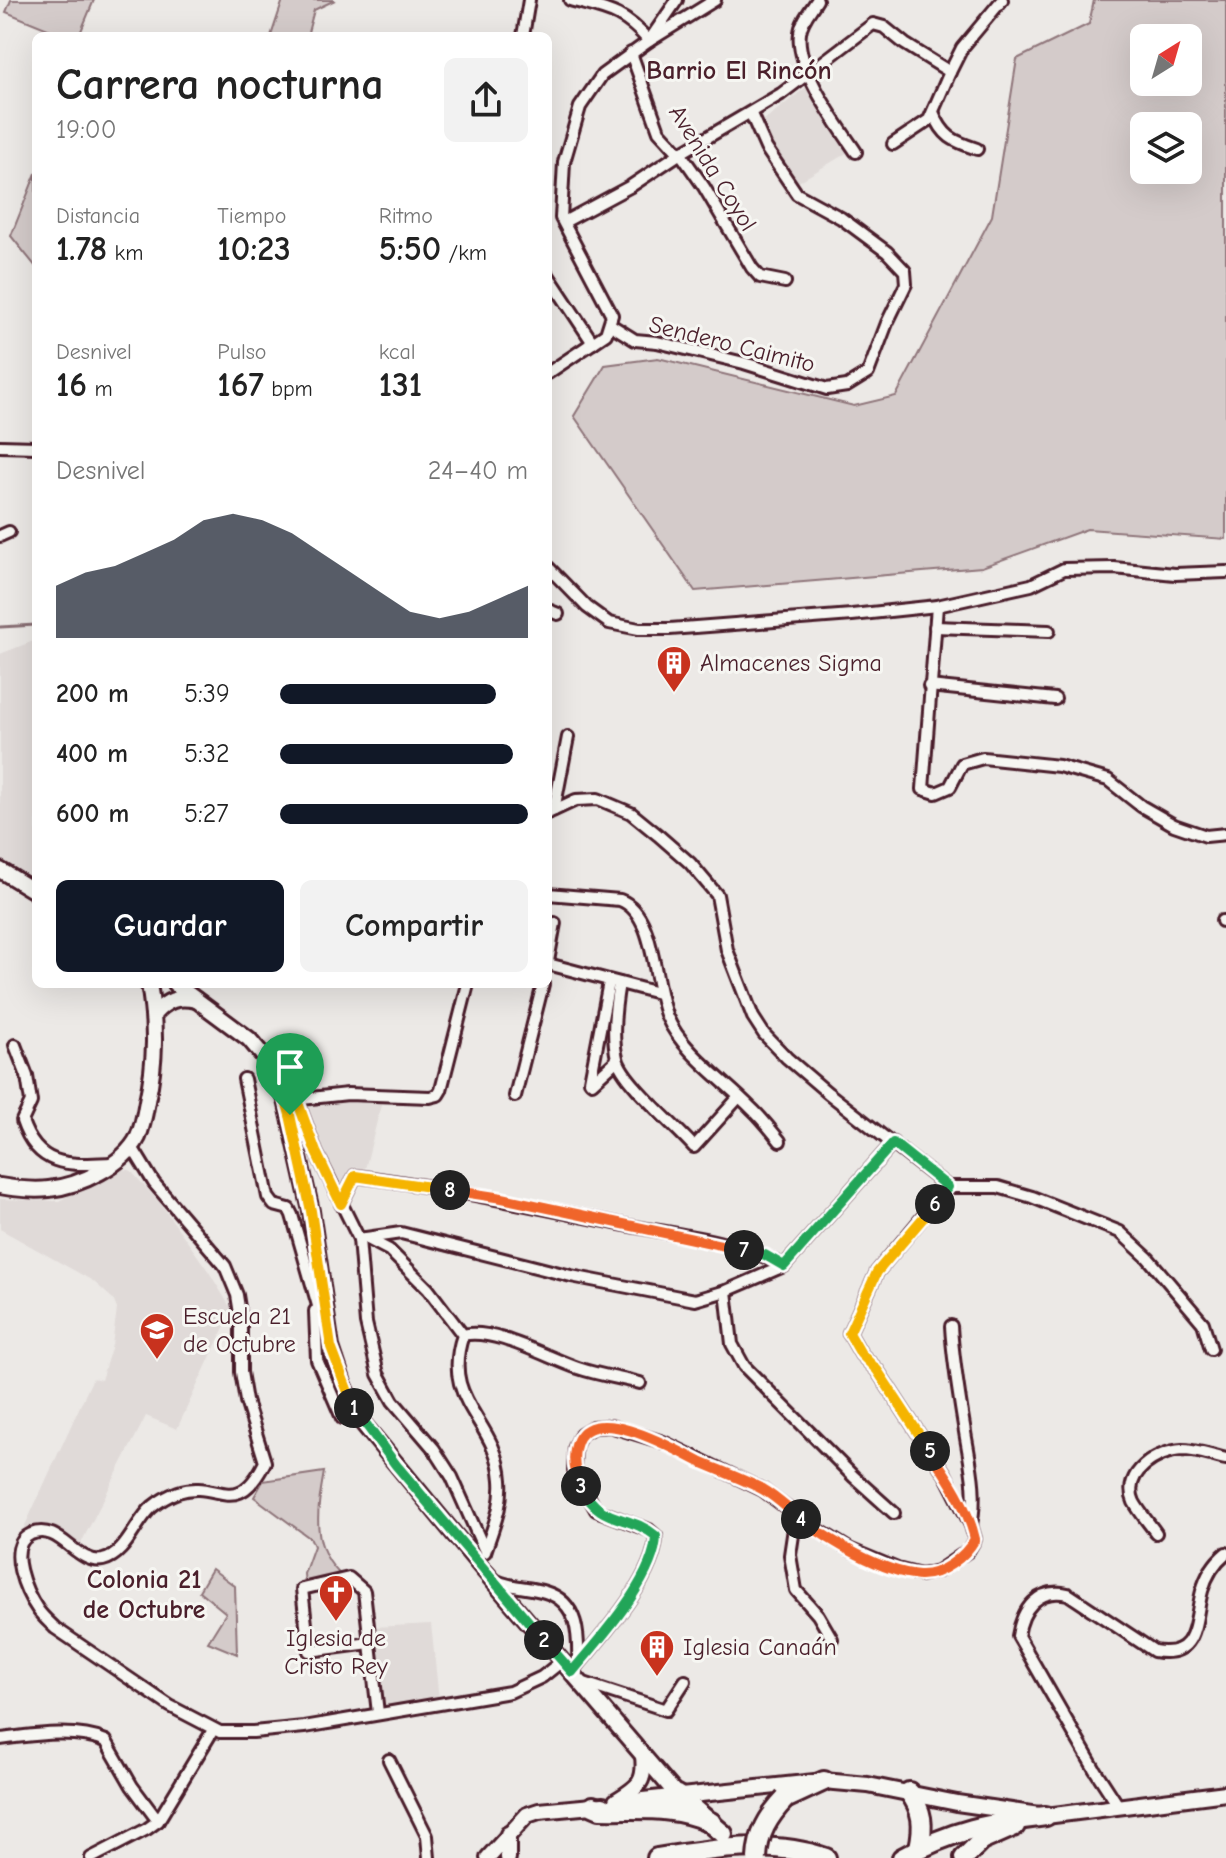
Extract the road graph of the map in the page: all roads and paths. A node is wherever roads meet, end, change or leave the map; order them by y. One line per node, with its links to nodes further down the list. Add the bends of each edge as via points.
1 (529, 0): 7 (street)
2 (570, 0): 8 (street, via 619,14)
3 (677, 0): 8 (street)
4 (715, 0): 8 (street)
5 (817, 0): 10 (street, via 799,34)
6 (1002, 0): 11 (street, via 962,48)
7 (524, 32)
8 (649, 41): 9 (street)
9 (631, 53): 17 (street, Avenida Coyol, via 659,131); 18 (street, via 602,75 580,107 564,162)
10 (807, 72): 11 (street, via 873,24); 13 (street); 16 (street)
11 (950, 72): 12 (street)
12 (933, 112): 14 (street, via 922,127); 15 (street, via 952,141)
13 (751, 114): 17 (street); 21 (street, Sendero Caimito, via 797,194 841,218 901,265 906,284 872,365 862,379 827,389 744,363 635,340)
14 (893, 144)
15 (977, 149)
16 (856, 152)
17 (679, 154): 18 (street); 20 (street, Avenida Coyol, via 752,268 760,277)
18 (564, 222): 21 (street, via 609,304)
19 (552, 281): 22 (street)
20 (785, 282)
21 (611, 325): 22 (street)
22 (593, 343): 23 (street)
23 (552, 370)
24 (0, 446): 25 (street)
25 (32, 447)
26 (552, 571): 28 (street, via 609,623 639,629)
27 (1226, 572): 28 (street, via 1064,569 1031,585)
28 (937, 606): 29 (street)
29 (935, 627): 30 (street); 31 (street)
30 (1049, 631)
31 (929, 686): 32 (street); 36 (street, via 923,789 929,792 950,787 962,764 983,758 1059,766 1108,780 1174,825 1206,836)
32 (1055, 699)
33 (568, 737): 34 (street)
34 (552, 807)
35 (552, 811): 58 (street, via 576,800 598,799 631,813 690,863 717,895 727,950 764,1034)
36 (1226, 834)
37 (0, 870): 38 (street)
38 (32, 890)
39 (552, 894): 48 (street, via 630,903 641,918)
40 (555, 923): 41 (street)
41 (552, 940)
42 (552, 964): 43 (street)
43 (614, 983): 48 (street); 52 (street); 52 (street, via 590,1081)
44 (150, 988): 50 (street)
45 (181, 988): 49 (street)
46 (467, 988): 56 (street, via 438,1095 348,1094)
47 (542, 988): 54 (street)
48 (658, 993): 55 (street, via 682,1039)
49 (198, 1000): 50 (street, via 174,999); 56 (street, via 249,1039)
50 (154, 1014): 59 (street, via 154,1073)
51 (15, 1045): 60 (street, via 31,1102 22,1121 28,1138 44,1154 68,1165)
52 (617, 1060): 55 (street, via 694,1147)
53 (244, 1079): 67 (street, via 268,1197 292,1215)
54 (515, 1096)
55 (739, 1097): 57 (street)
56 (292, 1100): 63 (street); 70 (street)
57 (780, 1141)
58 (893, 1143): 62 (street); 65 (street)
59 (132, 1147): 60 (street); 87 (street, via 154,1183 225,1266 241,1320 246,1401 265,1462 255,1482 242,1491 223,1495 201,1488 153,1506 112,1556 93,1560 43,1532 23,1540 18,1555 29,1596 55,1628)
60 (113, 1163): 61 (street, via 51,1189)
61 (0, 1186)
62 (948, 1187): 71 (street, via 998,1187 1120,1232 1203,1323); 77 (street, via 877,1272 849,1333 945,1474)
63 (341, 1204): 64 (street); 65 (street, via 355,1176 396,1181 687,1237 765,1255)
64 (362, 1238): 66 (street, via 401,1233 677,1298 695,1300); 69 (street, via 389,1250); 79 (street, via 366,1323 378,1374 452,1477)
65 (784, 1266): 66 (street)
66 (726, 1291): 75 (street, via 732,1344 744,1366)
67 (315, 1301): 70 (street); 73 (street, via 317,1360)
68 (951, 1326): 77 (street, via 972,1471)
69 (463, 1335): 72 (street, via 475,1332 581,1370); 79 (street, via 456,1374 489,1436 501,1476 502,1502)
70 (331, 1347): 81 (street, via 360,1420)
71 (1211, 1349)
72 (640, 1383)
73 (342, 1418)
74 (1226, 1459): 78 (street, via 1173,1451 1144,1465 1132,1487 1134,1500)
75 (894, 1513)
76 (796, 1515): 77 (street, via 851,1550 921,1575 938,1571 968,1551 975,1539); 82 (street, via 790,1555 796,1590); 84 (street, via 763,1490 663,1442 610,1426 581,1434 574,1470 596,1510 649,1530 656,1536 656,1547 635,1589)
77 (971, 1525)
78 (1156, 1533)
79 (485, 1551): 81 (street)
80 (1226, 1553): 98 (street, via 1208,1576 1190,1642 1165,1653 1154,1651 1068,1594 1047,1594 1025,1610 1018,1636)
81 (487, 1574): 84 (street); 84 (street, via 563,1601 579,1639)
82 (832, 1639)
83 (370, 1643): 83 (street, via 364,1591 349,1578 302,1589 309,1651); 86 (street)
84 (573, 1670): 85 (street, via 666,1710); 86 (street, via 510,1692); 89 (street)
85 (685, 1681)
86 (378, 1713): 87 (street, via 304,1727)
87 (213, 1730): 100 (street)
88 (0, 1739): 100 (street, via 43,1733 106,1741)
89 (643, 1755): 91 (street); 97 (street, via 640,1784)
90 (389, 1760): 104 (street, via 427,1836)
91 (656, 1770): 95 (street); 96 (street, via 658,1780)
92 (824, 1781): 93 (street); 95 (street); 108 (highway, bridge, via 785,1799 770,1815)
93 (909, 1792): 99 (street); 102 (highway, via 923,1821)
94 (1226, 1793): 98 (street)
95 (677, 1795): 96 (street); 97 (highway, via 717,1828 688,1812 600,1809)
96 (644, 1800): 97 (street)
97 (602, 1805): 101 (street, via 539,1811)
98 (1119, 1807): 99 (street)
99 (1046, 1816): 102 (highway, via 988,1823); 111 (highway, via 981,1841)
100 (158, 1821): 103 (street)
101 (508, 1834): 105 (street); 106 (street)
102 (919, 1848): 110 (highway)
103 (91, 1858)
104 (429, 1858)
105 (488, 1858)
106 (508, 1858)
107 (657, 1858): 109 (highway, via 734,1848 783,1849)
108 (757, 1858)
109 (826, 1858)
110 (902, 1858)
111 (964, 1858)

